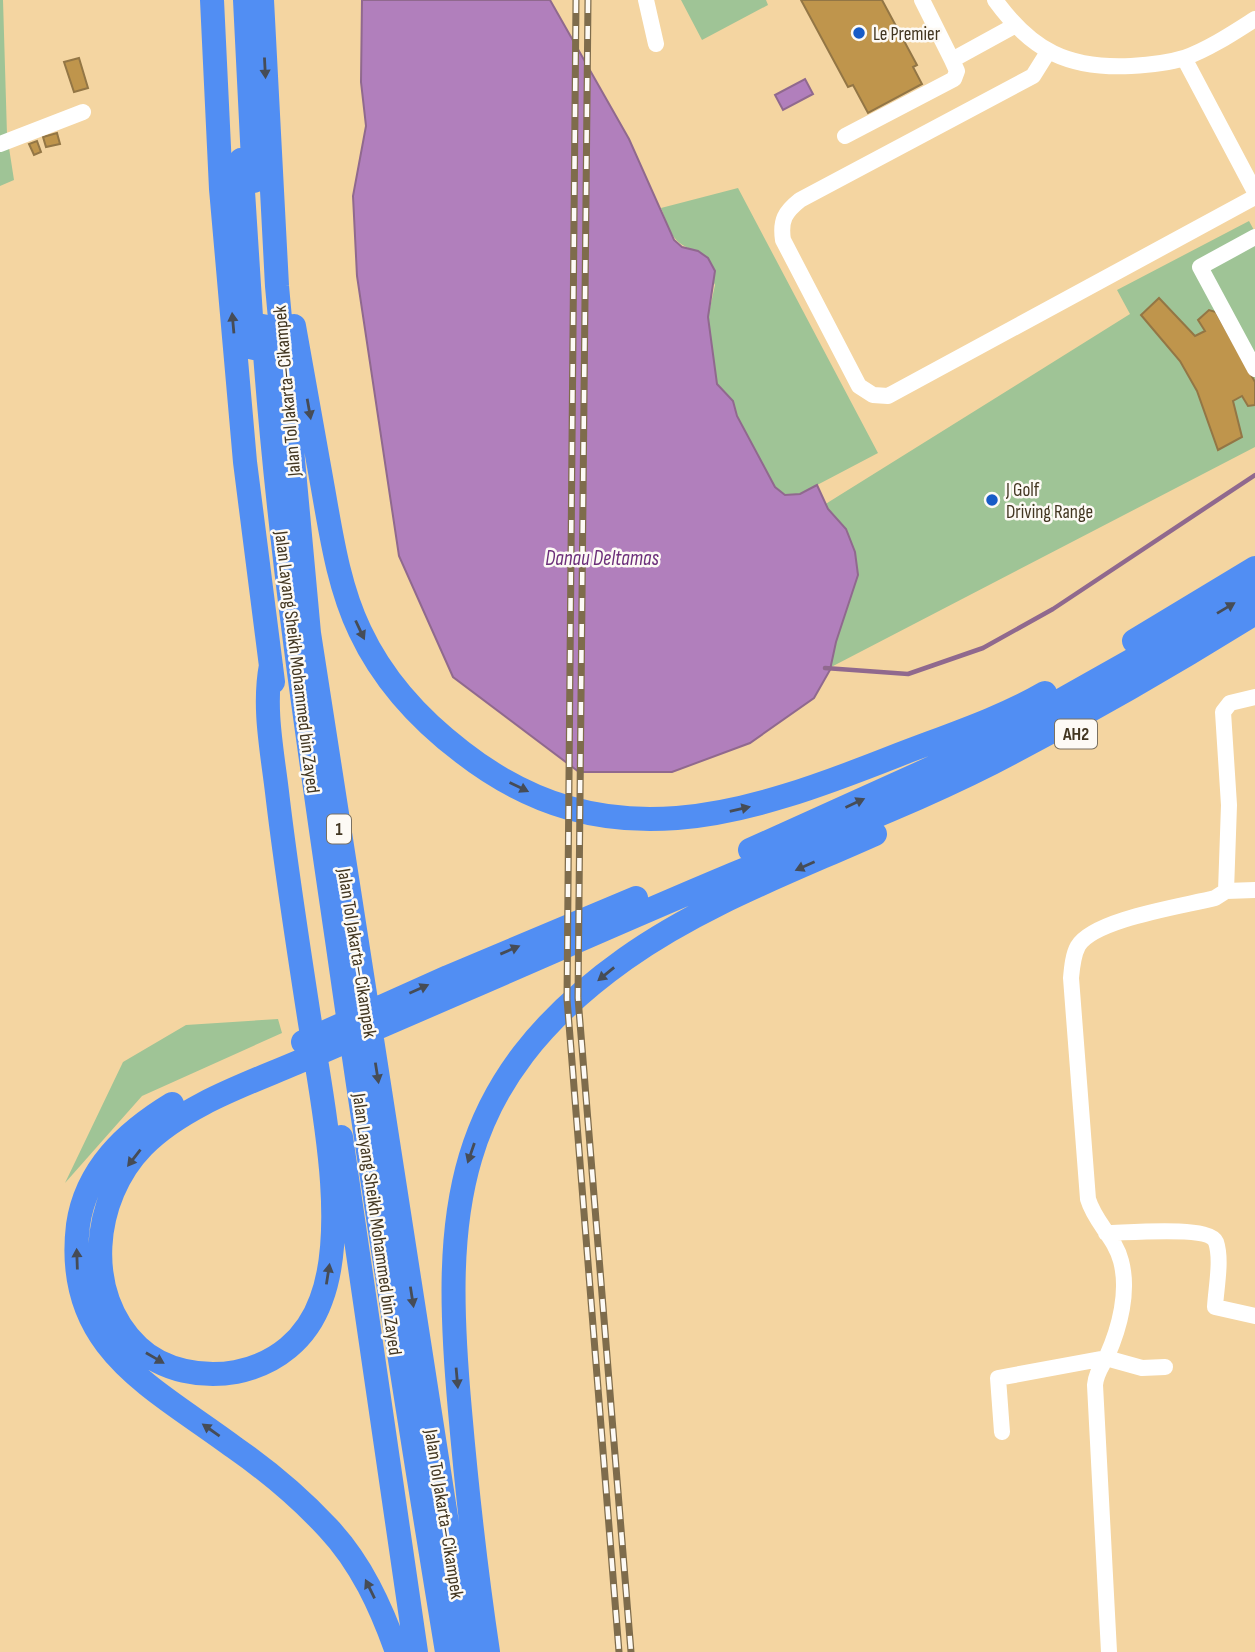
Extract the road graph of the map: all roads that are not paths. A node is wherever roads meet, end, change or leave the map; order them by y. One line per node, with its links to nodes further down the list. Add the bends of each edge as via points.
1 (212, 0): 26 (highway, 1, one-way to 1, via 221,189)
2 (233, 0): 40 (highway, Jalan Layang Sheikh Mohammed bin Zayed / 1, via 259,450 346,1101)
3 (245, 0): 41 (highway, Jalan Layang Sheikh Mohammed bin Zayed / 1, via 270,431 294,649 394,1337)
4 (262, 0): 19 (highway, Jalan Tol Jakarta–Cikampek / 1, one-way to 19)
5 (646, 0): 10 (street)
6 (922, 0): 13 (street)
7 (995, 0): 9 (street)
8 (1255, 19): 12 (street)
9 (1014, 26): 11 (street); 13 (street)
10 (656, 44)
11 (1048, 52): 12 (street, via 1093,66 1150,65); 18 (street, via 1033,76 786,211 781,225 783,240 859,386 873,395 888,396)
12 (1184, 58): 18 (street)
13 (952, 60): 16 (street, via 957,71 954,79)
14 (83, 112): 17 (street)
15 (0, 130): 17 (street)
16 (845, 136)
17 (0, 144)
18 (1255, 195)
19 (271, 198): 22 (highway, one-way to 22, via 334,545 360,630 399,691 433,729 495,775 546,799 622,818 673,820 794,795 1035,698); 42 (highway, Jalan Tol Jakarta–Cikampek / 1, one-way to 42, via 309,633)
20 (1255, 237): 21 (street, via 1200,267)
21 (1255, 369)
22 (1255, 568)
23 (1255, 591): 31 (highway, one-way to 23, via 976,748)
24 (1255, 613): 28 (highway, AH2)
25 (1255, 627): 28 (highway, AH2, via 1032,760)
26 (271, 665): 32 (highway, one-way to 26, via 162,1129 130,1160 108,1203 99,1241 108,1300 138,1346 167,1365 206,1374 231,1373 274,1358 301,1336 313,1319 328,1274 332,1211 327,1134 269,727); 39 (highway, 1)
27 (1255, 697): 30 (street, via 1230,703 1223,712 1229,780)
28 (886, 821): 31 (highway, via 709,884); 43 (highway, one-way to 43, via 701,912 627,958 538,1036 514,1066 488,1112 467,1164 452,1262 465,1472)
29 (1255, 890): 30 (street)
30 (1226, 891): 33 (street, via 1215,898 1104,927 1078,947 1071,978 1088,1199)
31 (450, 986): 32 (highway)
32 (271, 1065): 38 (highway, one-way to 32, via 346,1548 283,1486 128,1370 104,1342 77,1273 79,1218 87,1192 117,1145 186,1097)
33 (1106, 1233): 34 (street, via 1210,1235 1217,1251 1215,1307); 35 (street, via 1121,1260 1124,1301)
34 (1255, 1316)
35 (1106, 1358): 36 (street, via 1142,1368); 37 (street, via 998,1378); 44 (street, via 1095,1385)
36 (1166, 1367)
37 (1002, 1432)
38 (397, 1652)
39 (416, 1652)
40 (430, 1652)
41 (447, 1652)
42 (467, 1652)
43 (488, 1652)
44 (1109, 1652)

